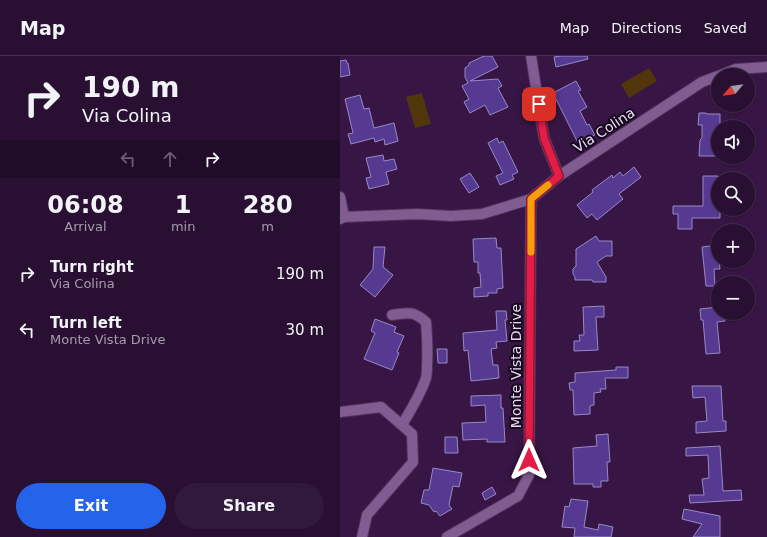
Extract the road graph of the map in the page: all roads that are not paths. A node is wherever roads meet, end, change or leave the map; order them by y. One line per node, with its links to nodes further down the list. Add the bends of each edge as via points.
1 (531, 56): 5 (street, via 544,138)
2 (767, 67): 3 (street, Via Colina)
3 (752, 68)
4 (711, 79): 5 (street, Via Colina, via 702,82)
5 (559, 176): 7 (street, Via Colina)
6 (340, 197): 8 (street)
7 (531, 199): 8 (street, Via Colina, via 482,214); 13 (street, Monte Vista Drive, via 529,475 518,496)
8 (342, 218)
9 (392, 315): 11 (street, via 410,312 426,322 426,377)
10 (340, 412): 11 (street, via 381,407)
11 (402, 425): 12 (street, via 412,434 413,462 367,515)
12 (362, 537)
13 (447, 537)

